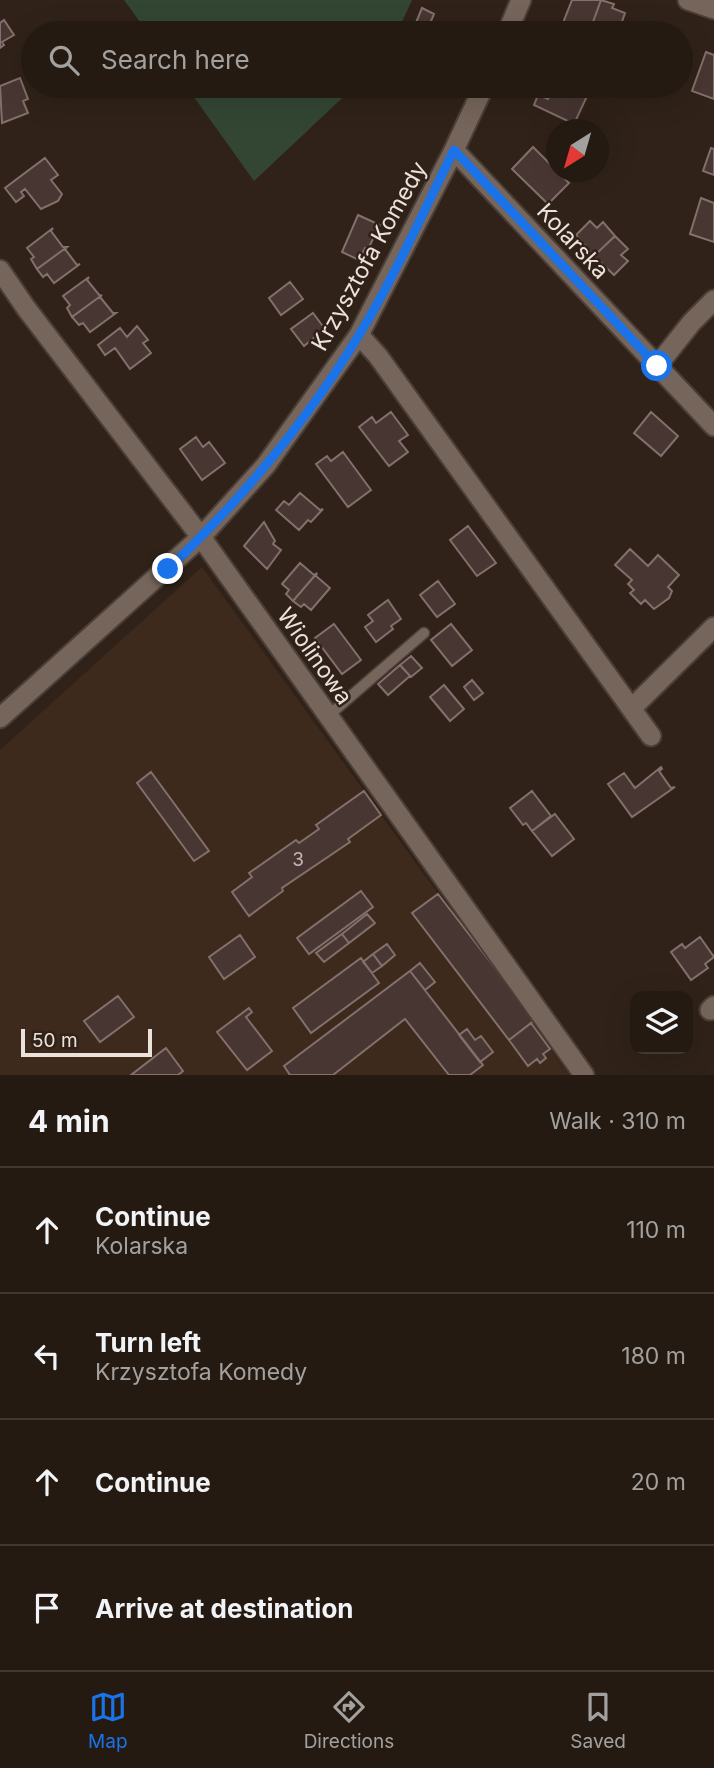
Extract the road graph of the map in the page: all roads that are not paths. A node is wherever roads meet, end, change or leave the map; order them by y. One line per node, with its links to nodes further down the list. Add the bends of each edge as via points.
1 (521, 0): 4 (street)
2 (688, 0): 3 (street)
3 (714, 9)
4 (512, 21)
5 (478, 98): 6 (street, Krzysztofa Komedy)
6 (454, 150): 9 (street, Krzysztofa Komedy); 10 (street, Kolarska)
7 (0, 270): 12 (street, Wiolinowa)
8 (714, 300): 10 (street)
9 (359, 335): 12 (street, Krzysztofa Komedy, via 266,464); 15 (street)
10 (657, 366): 11 (street, Kolarska)
11 (714, 426)
12 (201, 537): 16 (street, Wiolinowa); 17 (street, Krzysztofa Komedy)
13 (714, 627): 15 (street)
14 (424, 633): 16 (lane)
15 (632, 708): 18 (street)
16 (328, 716): 19 (street, Wiolinowa)
17 (0, 718)
18 (651, 736)
19 (584, 1075)

